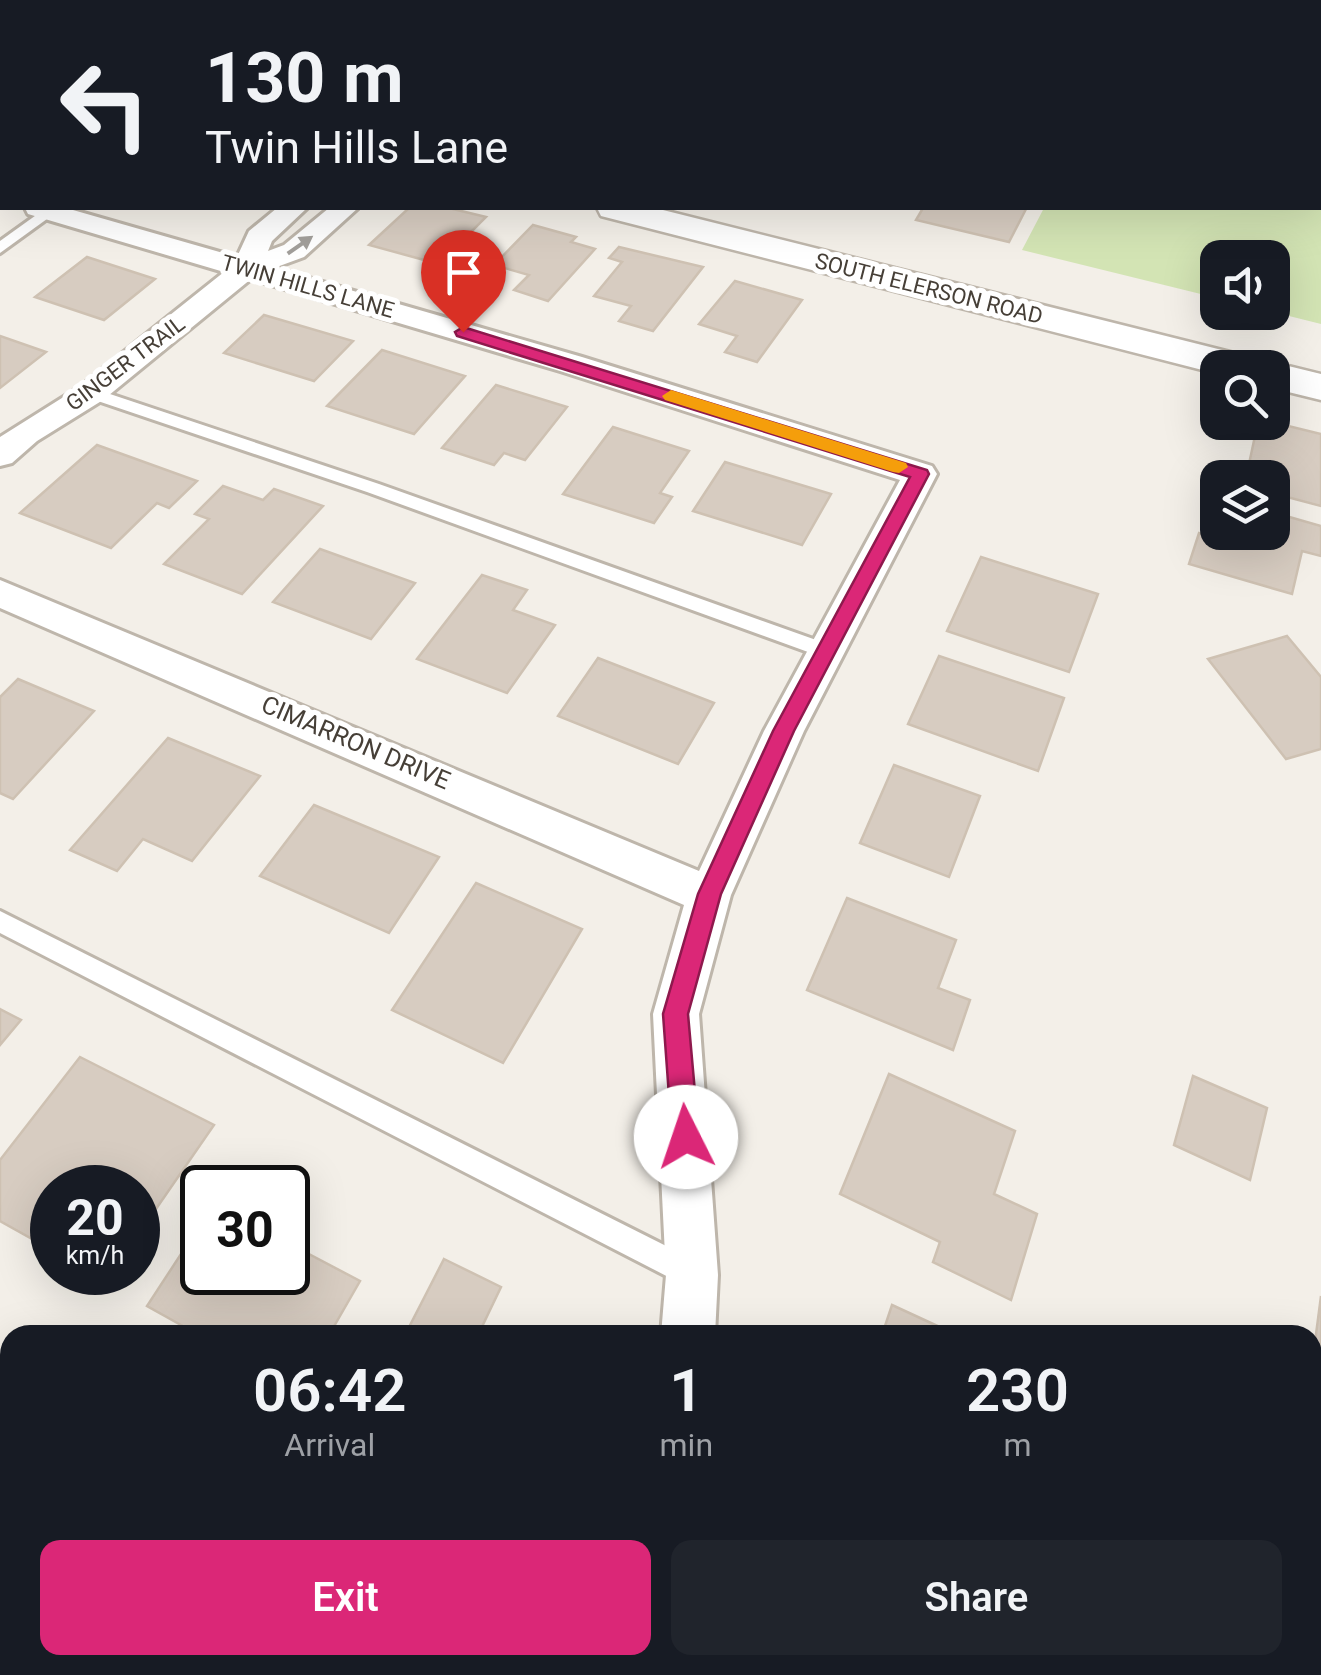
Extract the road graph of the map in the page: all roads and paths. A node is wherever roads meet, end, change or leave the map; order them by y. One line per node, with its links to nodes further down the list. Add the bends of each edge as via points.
1 (43, 210): 6 (lane)
2 (47, 210): 7 (street, TWIN HILLS LANE)
3 (291, 210): 7 (street, GINGER TRAIL, via 259,237)
4 (342, 210): 7 (street, GINGER TRAIL, one-way to 4, via 294,252)
5 (622, 210): 8 (street, SOUTH ELERSON ROAD)
6 (0, 248)
7 (247, 268): 11 (street, GINGER TRAIL); 14 (street, TWIN HILLS LANE, via 920,474)
8 (1200, 357)
9 (1290, 379): 10 (street)
10 (1321, 387)
11 (92, 393): 12 (street, GINGER TRAIL); 14 (lane)
12 (0, 454)
13 (0, 593): 15 (street, CIMARRON DRIVE)
14 (826, 651): 15 (street)
15 (710, 894): 17 (street, via 676,1014)
16 (0, 921): 17 (lane)
17 (692, 1274): 18 (street)
18 (689, 1325)

